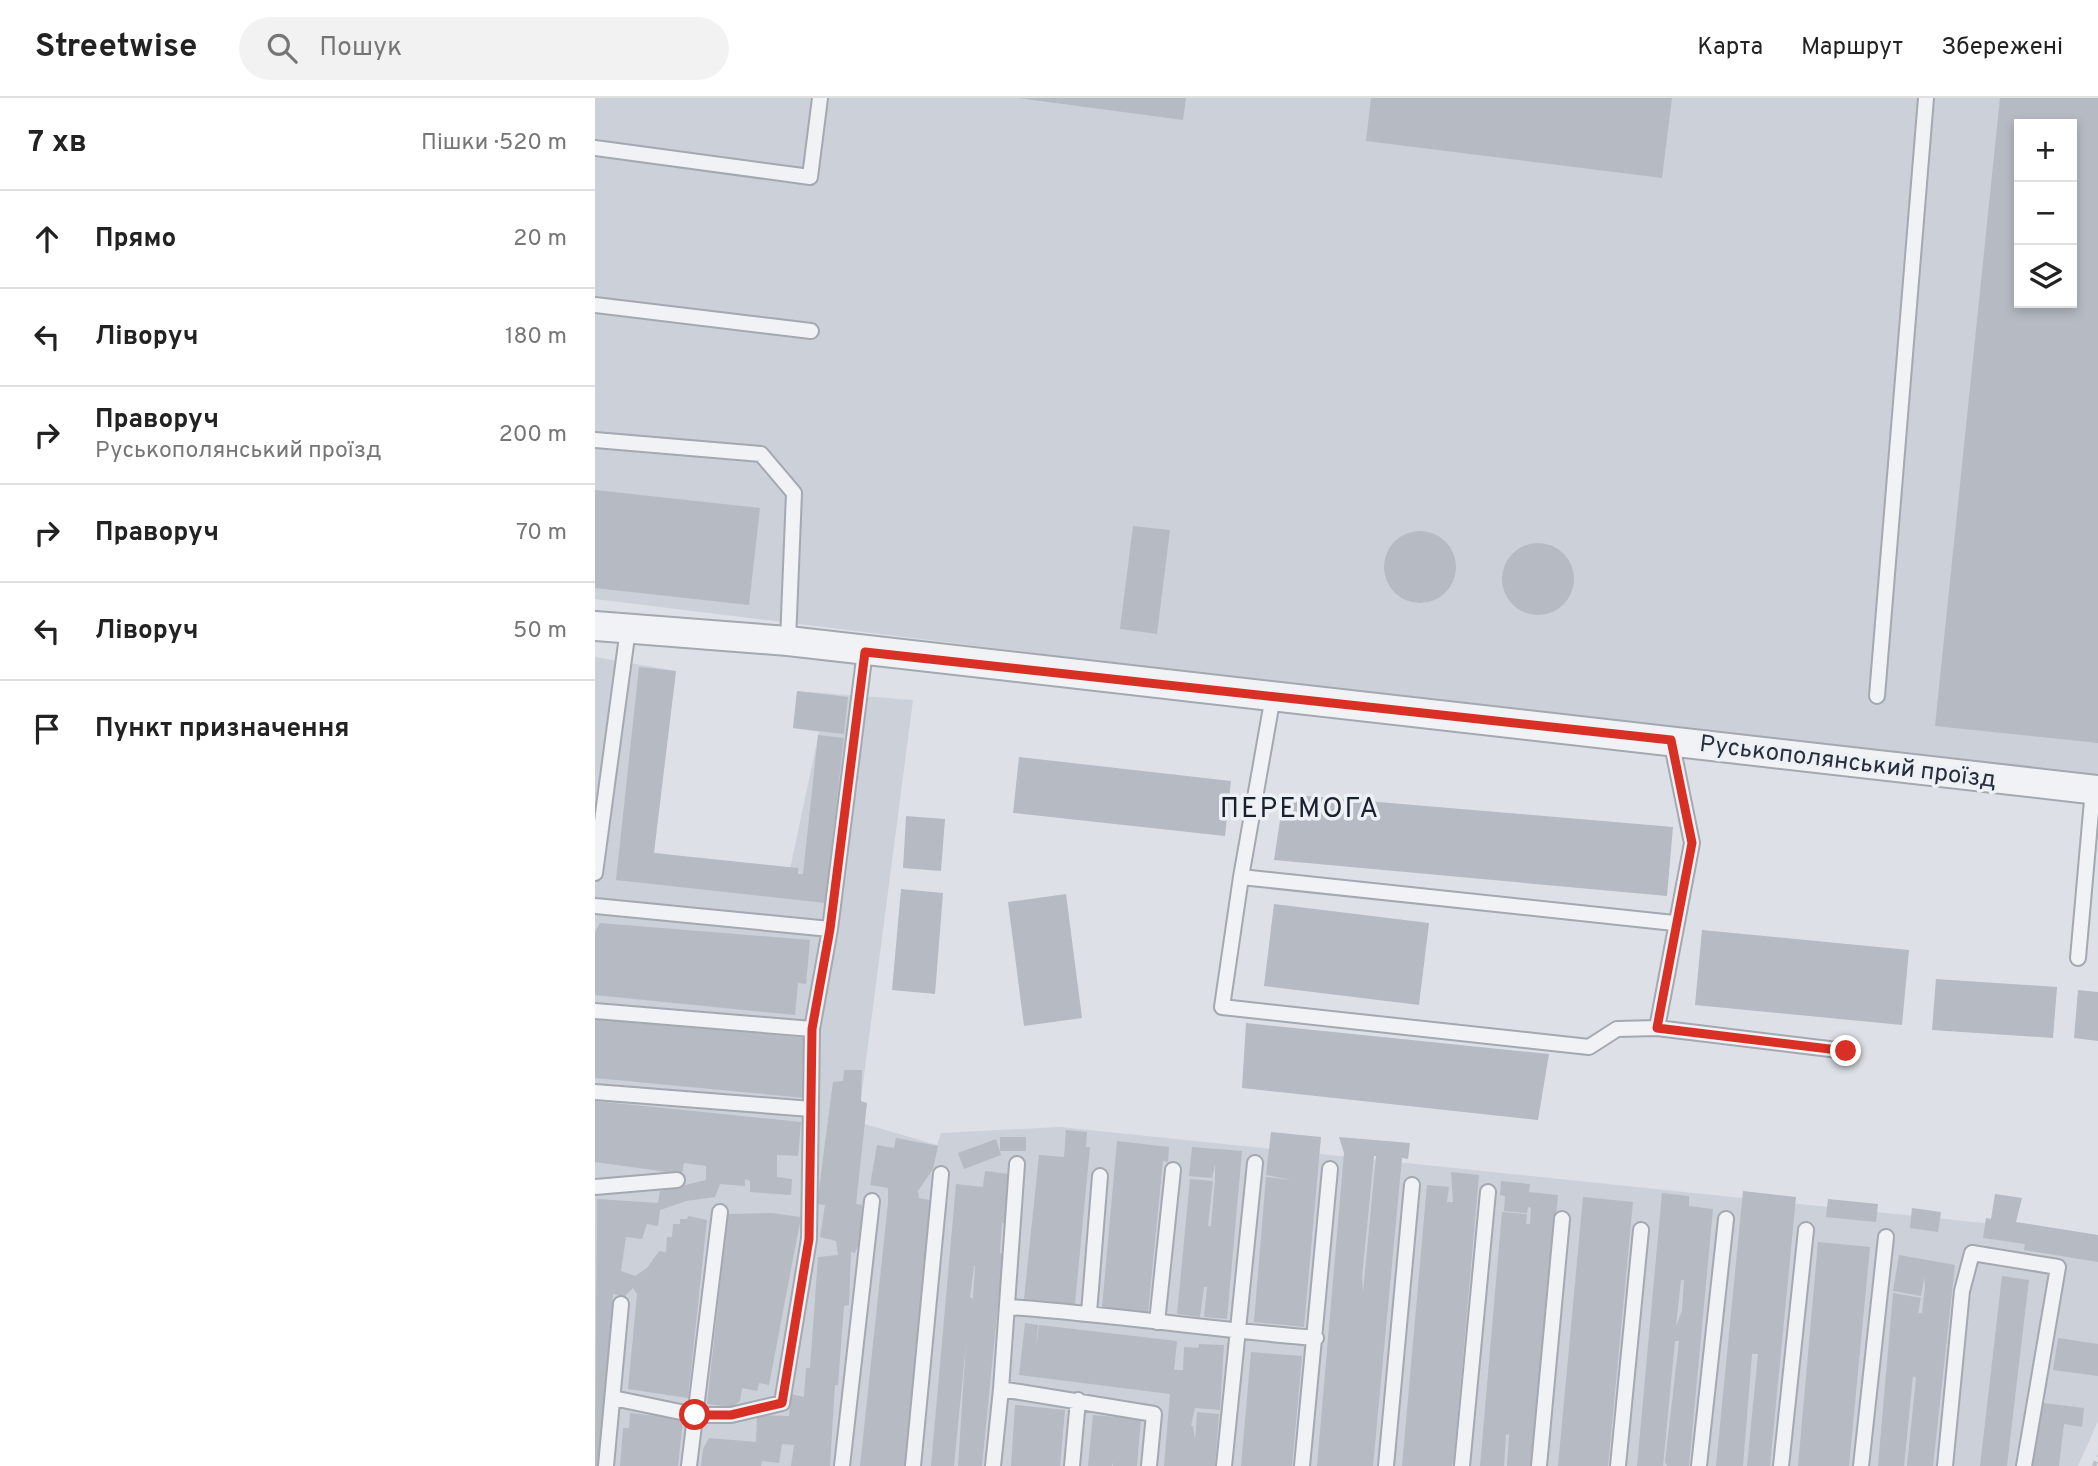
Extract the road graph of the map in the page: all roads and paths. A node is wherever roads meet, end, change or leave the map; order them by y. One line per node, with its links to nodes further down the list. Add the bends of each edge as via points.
1 (820, 98): 3 (lane, via 810,177)
2 (1926, 98): 12 (lane)
3 (595, 148)
4 (595, 305): 5 (lane)
5 (811, 331)
6 (595, 440): 9 (lane, via 761,453 781,473 794,493)
7 (595, 626): 8 (street, Руськополянський проїзд)
8 (628, 629): 9 (street, Руськополянський проїзд); 15 (lane)
9 (788, 641): 10 (street, Руськополянський проїзд)
10 (865, 652): 11 (street, Руськополянський проїзд); 19 (lane)
11 (1273, 695): 13 (street, Руськополянський проїзд); 16 (lane)
12 (1877, 696)
13 (1671, 740): 14 (street, Руськополянський проїзд); 18 (lane, via 1692,843)
14 (2096, 789): 20 (lane)
15 (595, 873)
16 (1241, 877): 18 (lane); 22 (lane, via 1222,1007 1589,1047 1617,1029)
17 (595, 906): 19 (lane)
18 (1674, 923): 22 (lane)
19 (830, 929): 23 (lane)
20 (2078, 958)
21 (595, 1011): 23 (lane)
22 (1657, 1028): 24 (lane)
23 (812, 1029): 26 (lane)
24 (1846, 1051)
25 (595, 1092): 26 (lane)
26 (811, 1109): 53 (lane, via 809,1239 782,1403 731,1415)
27 (1255, 1163): 48 (lane)
28 (1017, 1164): 45 (lane)
29 (1330, 1169): 49 (lane)
30 (1173, 1170): 47 (lane)
31 (941, 1174): 58 (lane)
32 (1100, 1176): 46 (lane)
33 (677, 1180): 35 (lane)
34 (1412, 1185): 64 (lane)
35 (595, 1186)
36 (1488, 1192): 65 (lane)
37 (872, 1201): 57 (lane)
38 (720, 1212): 53 (lane)
39 (1562, 1219): 66 (lane)
40 (1725, 1219): 68 (lane)
41 (1641, 1230): 67 (lane)
42 (1806, 1230): 69 (lane)
43 (1886, 1237): 70 (lane)
44 (621, 1304): 51 (lane)
45 (1009, 1307): 46 (lane); 50 (lane)
46 (1089, 1312): 47 (lane)
47 (1157, 1322): 48 (lane)
48 (1238, 1332): 49 (lane); 62 (lane)
49 (1316, 1338): 63 (lane)
50 (1001, 1390): 52 (lane); 59 (lane)
51 (613, 1398): 53 (lane); 55 (lane)
52 (1078, 1400): 60 (lane); 61 (lane, via 1154,1413)
53 (695, 1415): 56 (lane)
54 (2098, 1456): 73 (path)
55 (606, 1466)
56 (689, 1466)
57 (842, 1466)
58 (913, 1466)
59 (993, 1466)
60 (1072, 1466)
61 (1149, 1466)
62 (1224, 1466)
63 (1302, 1466)
64 (1386, 1466)
65 (1462, 1466)
66 (1539, 1466)
67 (1618, 1466)
68 (1699, 1466)
69 (1781, 1466)
70 (1861, 1466)
71 (1945, 1466): 72 (lane, via 1962,1291 1972,1253 2058,1267)
72 (2024, 1466)
73 (2094, 1466)

